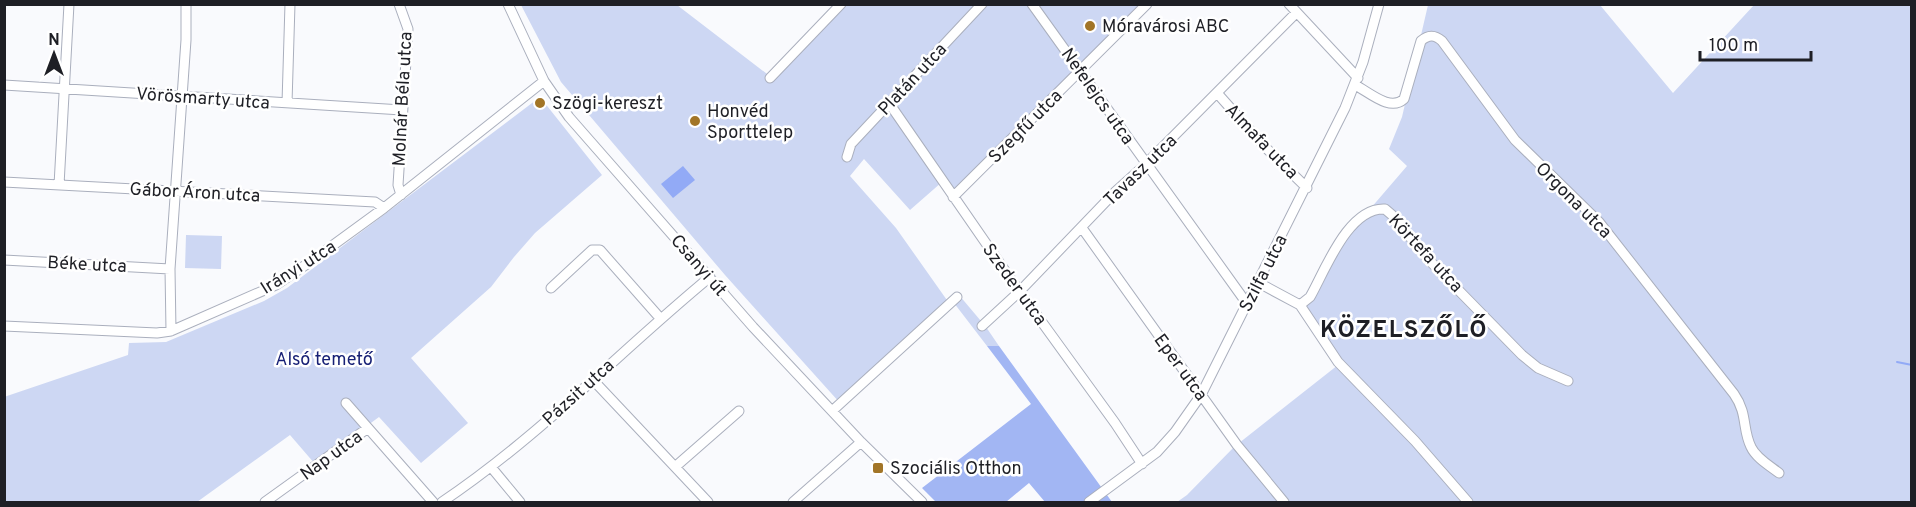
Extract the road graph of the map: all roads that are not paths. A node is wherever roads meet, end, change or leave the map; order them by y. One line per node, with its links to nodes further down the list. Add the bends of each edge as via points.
1 (69, 4): 18 (street)
2 (186, 4): 20 (street)
3 (290, 4): 21 (street)
4 (399, 4): 23 (street, Molnár Béla utca, via 408,28)
5 (508, 4): 15 (street, Csanyi út)
6 (982, 4): 22 (street, Platán utca)
7 (1032, 4): 13 (street, Nefelejcs utca)
8 (1147, 4): 13 (street, Szegfű utca)
9 (1289, 4): 12 (street, Orgona utca)
10 (1379, 4): 16 (street, Szilfa utca)
11 (840, 5): 14 (street)
12 (1296, 13): 16 (street, Orgona utca); 19 (street, Tavasz utca)
13 (1080, 71): 25 (street, Nefelejcs utca); 31 (street, Szegfű utca)
14 (770, 78)
15 (544, 81): 30 (street, Irányi utca); 36 (street, Csanyi út, via 569,117)
16 (1356, 81): 28 (street, Szilfa utca); 58 (street, Orgona utca, via 1388,104 1400,102 1421,41 1429,36 1442,41 1515,140 1599,222 1734,394 1744,413 1751,447)
17 (4, 85): 18 (street, Vörösmarty utca)
18 (64, 88): 20 (street, Vörösmarty utca); 27 (street)
19 (1217, 93): 25 (street, Tavasz utca); 28 (street, Almafa utca)
20 (182, 96): 21 (street, Vörösmarty utca); 29 (street)
21 (287, 103): 23 (street, Vörösmarty utca)
22 (889, 104): 24 (street, Platán utca, via 851,144); 31 (street, Szeder utca)
23 (402, 110): 30 (street, Molnár Béla utca, via 398,185)
24 (847, 157)
25 (1146, 164): 33 (street, Tavasz utca); 41 (street, Nefelejcs utca)
26 (4, 182): 27 (street, Gábor Áron utca)
27 (59, 185): 29 (street, Gábor Áron utca)
28 (1307, 188): 37 (street, Szilfa utca)
29 (176, 191): 32 (street, Gábor Áron utca, via 375,202); 35 (street)
30 (401, 195): 32 (street, Irányi utca)
31 (953, 197): 39 (street, Szeder utca)
32 (384, 208): 46 (street, Irányi utca, via 276,285)
33 (1082, 228): 39 (street, Tavasz utca); 49 (street, Eper utca)
34 (4, 260): 35 (street, Béke utca)
35 (170, 269): 46 (street)
36 (710, 277): 43 (street, Pázsit utca); 52 (street, Csanyi út)
37 (1259, 283): 41 (street, Szilfa utca); 42 (street)
38 (551, 288): 43 (street, via 592,250 600,250)
39 (1020, 291): 45 (street, Tavasz utca); 55 (street, Szeder utca)
40 (957, 297): 52 (street)
41 (1248, 305): 49 (street, Szilfa utca)
42 (1300, 305): 48 (street, Körtefa utca, via 1310,297 1348,231 1370,212 1385,209 1522,355 1538,368); 68 (street, via 1338,362)
43 (660, 318): 47 (street, Pázsit utca)
44 (4, 326): 46 (street, Irányi utca, via 158,333)
45 (982, 326)
46 (171, 330)
47 (593, 380): 56 (street, Pázsit utca); 57 (street)
48 (1568, 381)
49 (1201, 395): 55 (street, Szilfa utca, via 1175,432); 67 (street, Eper utca)
50 (346, 403): 53 (street)
51 (738, 411): 57 (street)
52 (832, 411): 54 (street, Csanyi út)
53 (368, 428): 59 (street, Nap utca); 60 (street)
54 (861, 442): 64 (street); 65 (street, Csanyi út)
55 (1142, 464): 66 (street, Szilfa utca)
56 (491, 467): 61 (street, Pázsit utca); 62 (street)
57 (675, 467): 63 (street)
58 (1779, 473)
59 (266, 502)
60 (433, 502)
61 (442, 502)
62 (520, 502)
63 (708, 502)
64 (794, 502)
65 (922, 502)
66 (1089, 502)
67 (1284, 502)
68 (1468, 502)

